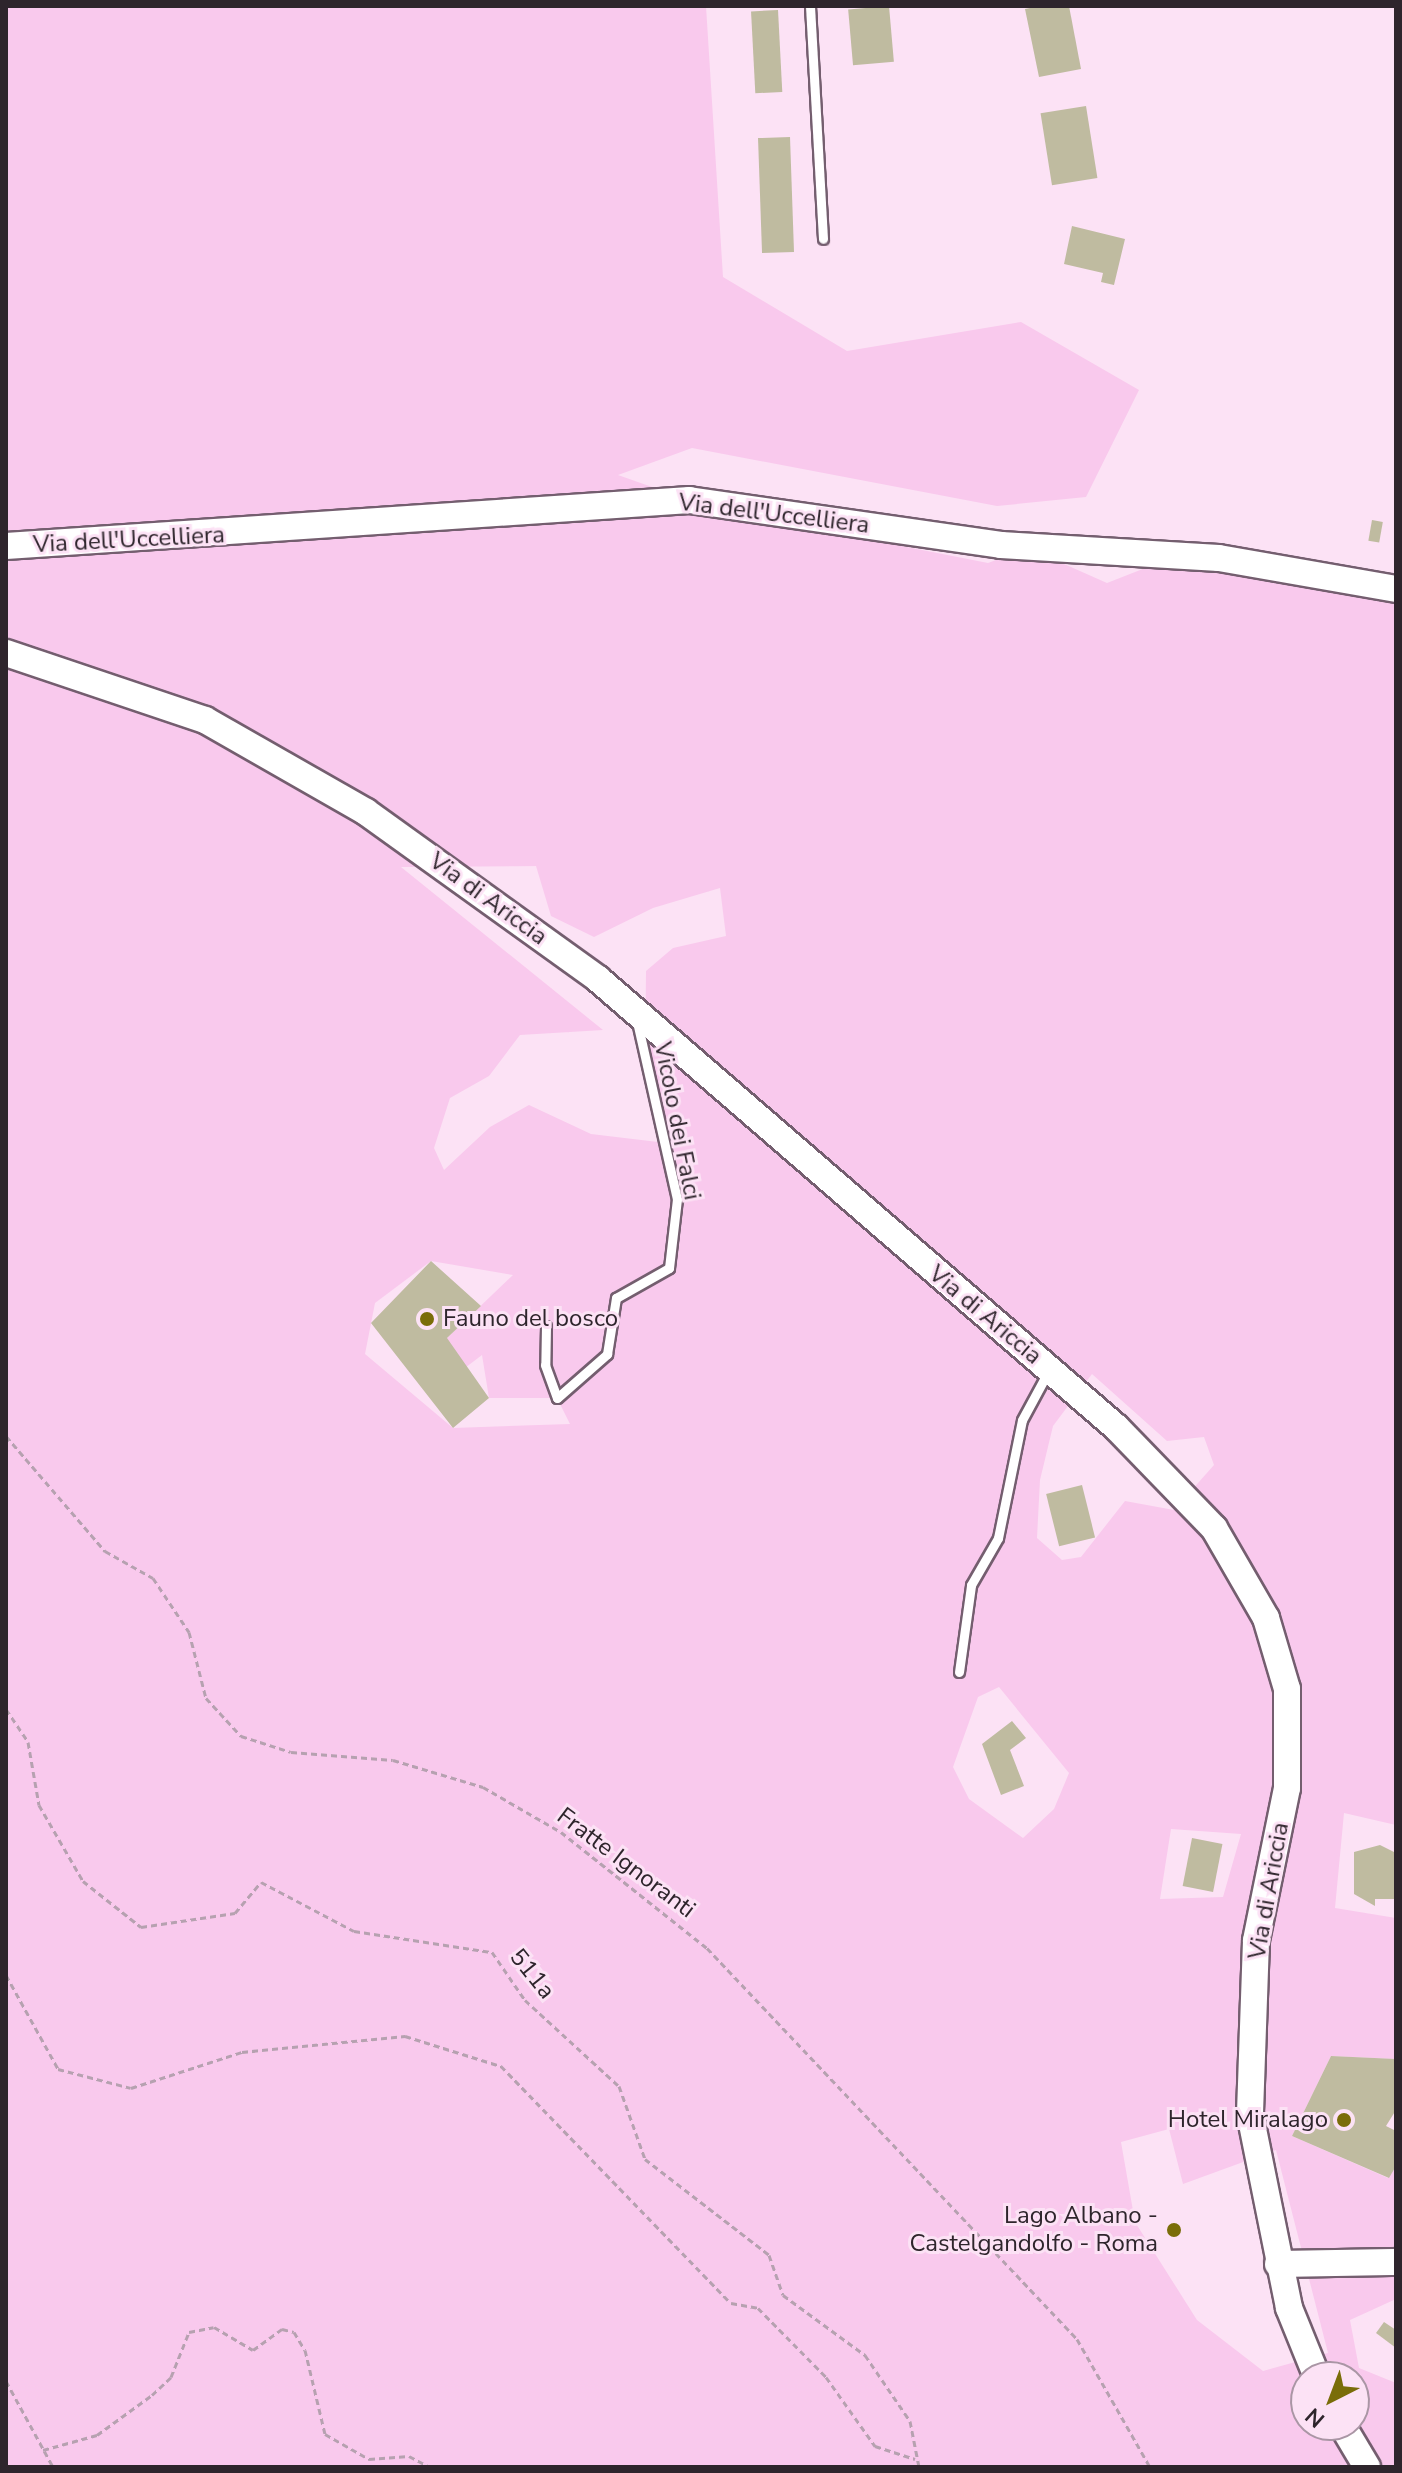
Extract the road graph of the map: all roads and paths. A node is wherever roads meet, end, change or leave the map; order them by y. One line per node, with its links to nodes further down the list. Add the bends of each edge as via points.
1 (810, 6): 2 (lane)
2 (823, 239)
3 (6, 546): 4 (street, Via dell'Uccelliera, via 699,501 1001,545 1219,558)
4 (1396, 589)
5 (6, 653): 6 (street, Via di Ariccia, via 218,727 366,812)
6 (634, 1010): 7 (lane, Vicolo dei Falci, via 677,1199 669,1268 616,1298 607,1354 557,1398 545,1365); 8 (street, Via di Ariccia)
7 (546, 1326)
8 (1049, 1369): 10 (lane, via 1022,1420 998,1538 971,1585); 14 (street, Via di Ariccia, via 1208,1521 1253,1591 1281,1659 1289,1765 1256,1941 1250,2085 1255,2162)
9 (6, 1436): 23 (path, Fratte Ignoranti, via 105,1551 153,1578 189,1632 206,1698 241,1736 291,1752 393,1760 483,1787 561,1832 707,1948 1077,2339)
10 (959, 1672)
11 (6, 1709): 19 (path, 511a, via 28,1742 39,1805 83,1881 141,1927 235,1913 261,1882 354,1931 492,1952 525,2000 619,2086 645,2159 769,2255 783,2295 865,2355 910,2421)
12 (6, 1975): 19 (path, via 58,2069 131,2088 242,2052 405,2036 501,2066 731,2303 758,2308 826,2377 875,2446)
13 (1396, 2262): 14 (street)
14 (1278, 2264): 15 (street, Via di Ariccia)
15 (1311, 2361)
16 (6, 2381): 18 (path)
17 (1352, 2441): 24 (street)
18 (43, 2450): 20 (path); 21 (path, via 97,2435 152,2395 171,2377 189,2332 214,2327 253,2350 282,2329 294,2332 305,2350 325,2434 369,2459 409,2456)
19 (915, 2459): 22 (path)
20 (53, 2467)
21 (430, 2467)
22 (919, 2467)
23 (1150, 2467)
24 (1367, 2467)

